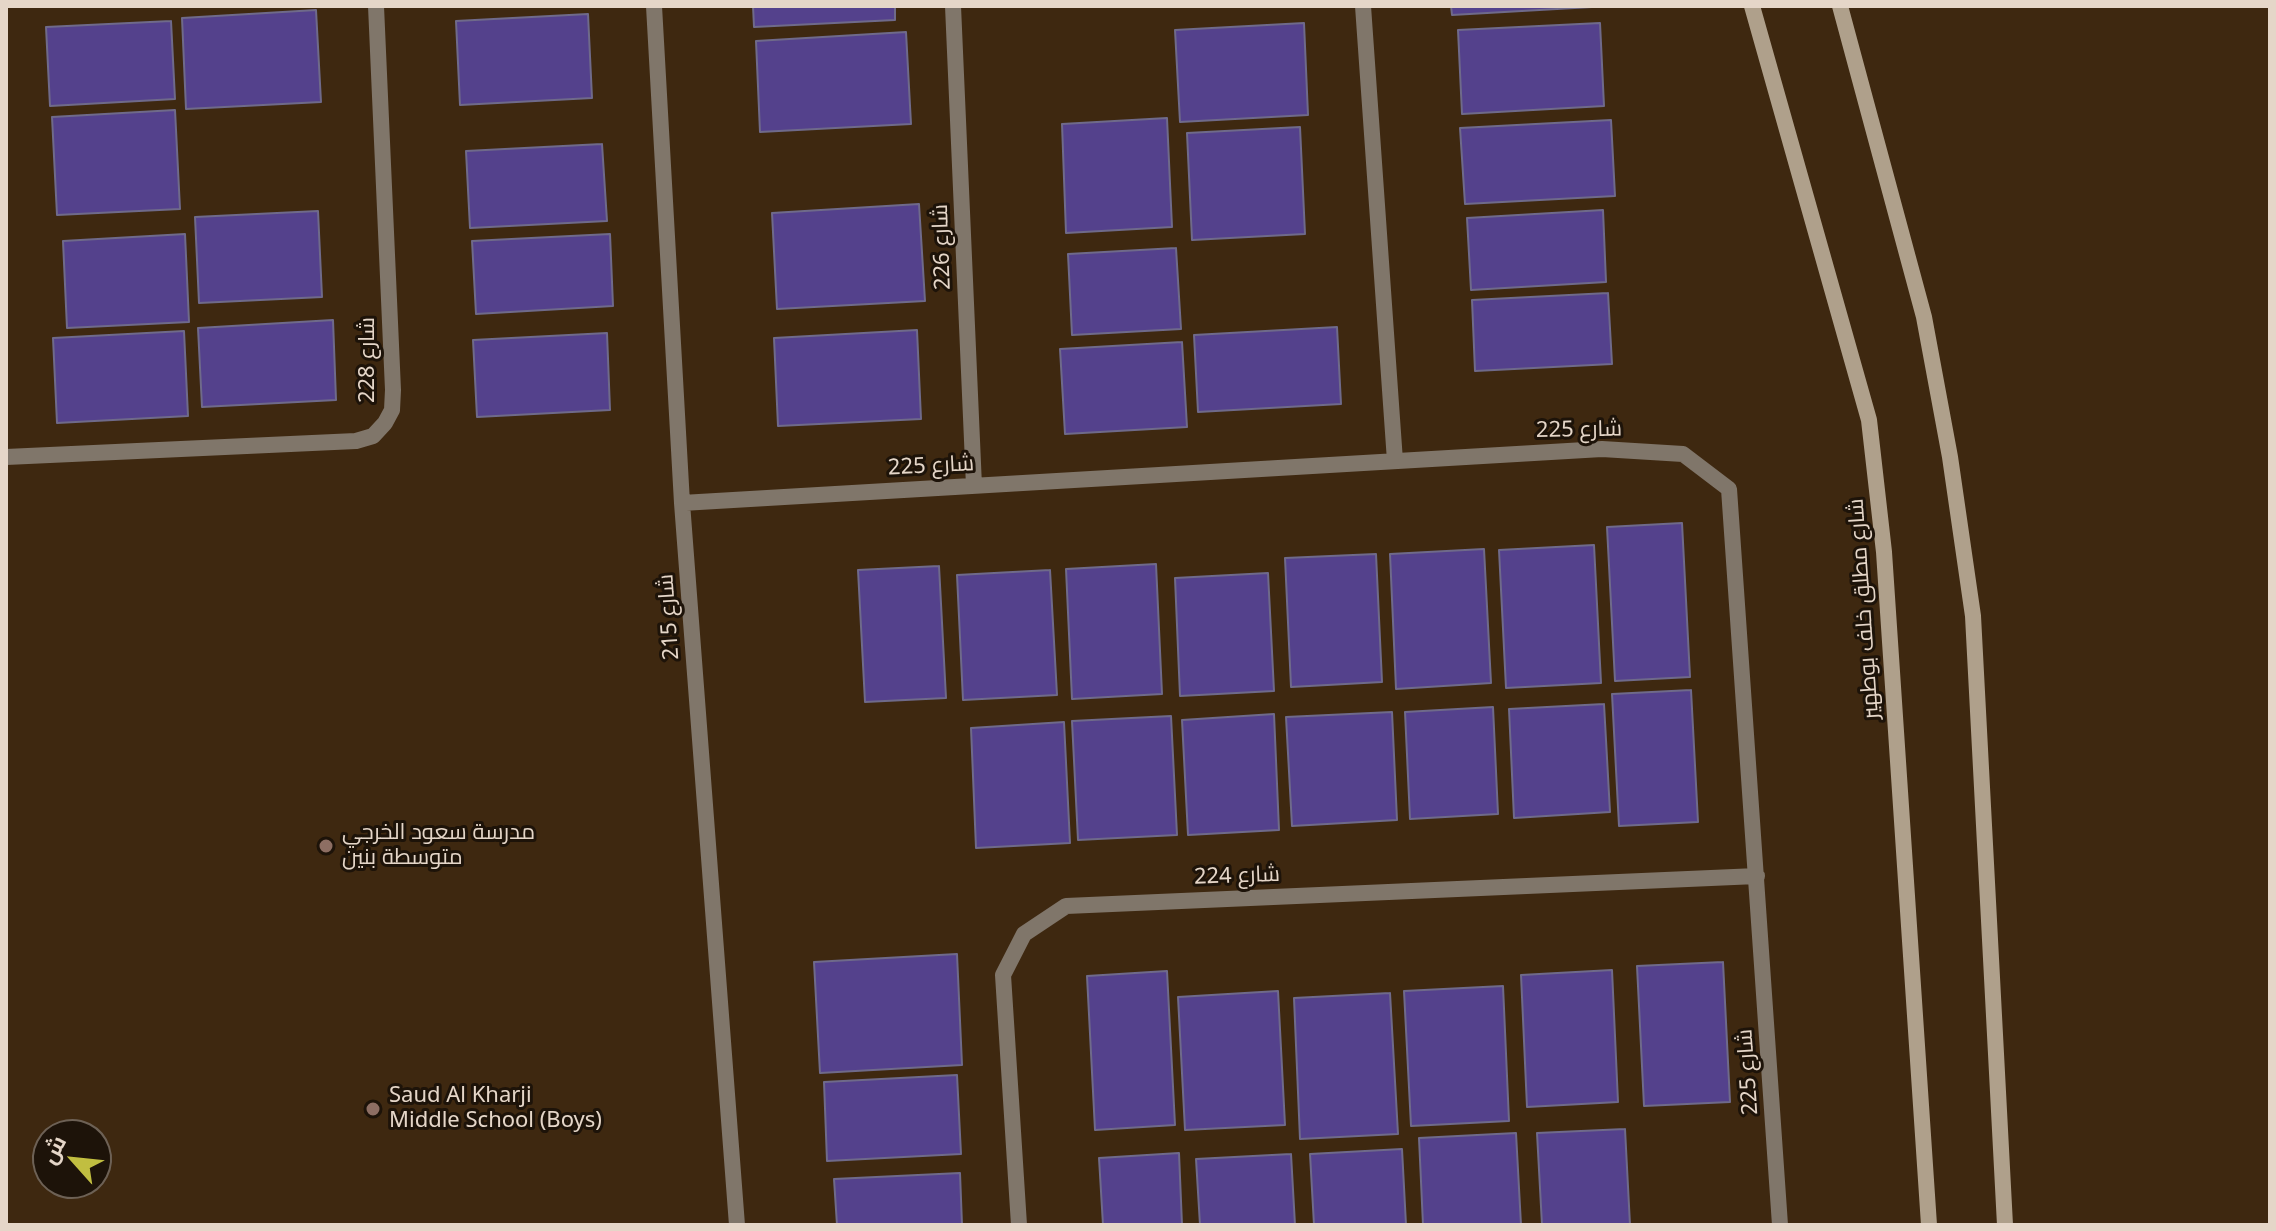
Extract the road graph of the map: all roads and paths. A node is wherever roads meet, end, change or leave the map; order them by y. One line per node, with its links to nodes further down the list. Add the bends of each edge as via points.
1 (376, 6): 7 (street, شارع 228, via 393,390 385,423 373,436 356,441)
2 (654, 6): 10 (street, شارع 215)
3 (953, 6): 9 (street, شارع 226)
4 (1363, 6): 8 (street)
5 (1752, 6): 15 (main road, شارع مطلق خلف بوطهير, via 1869,420 1884,552)
6 (1840, 6): 16 (main road, via 1924,317 1973,616)
7 (6, 457)
8 (1395, 461): 9 (street, شارع 225); 11 (street, شارع 225, via 1602,449 1683,454 1729,489)
9 (974, 486): 10 (street, شارع 225)
10 (682, 503): 12 (street, شارع 215)
11 (1757, 876): 13 (street, شارع 224, via 1066,906 1024,934 1003,975); 14 (street, شارع 225)
12 (737, 1225)
13 (1019, 1225)
14 (1780, 1225)
15 (1929, 1225)
16 (2005, 1225)

